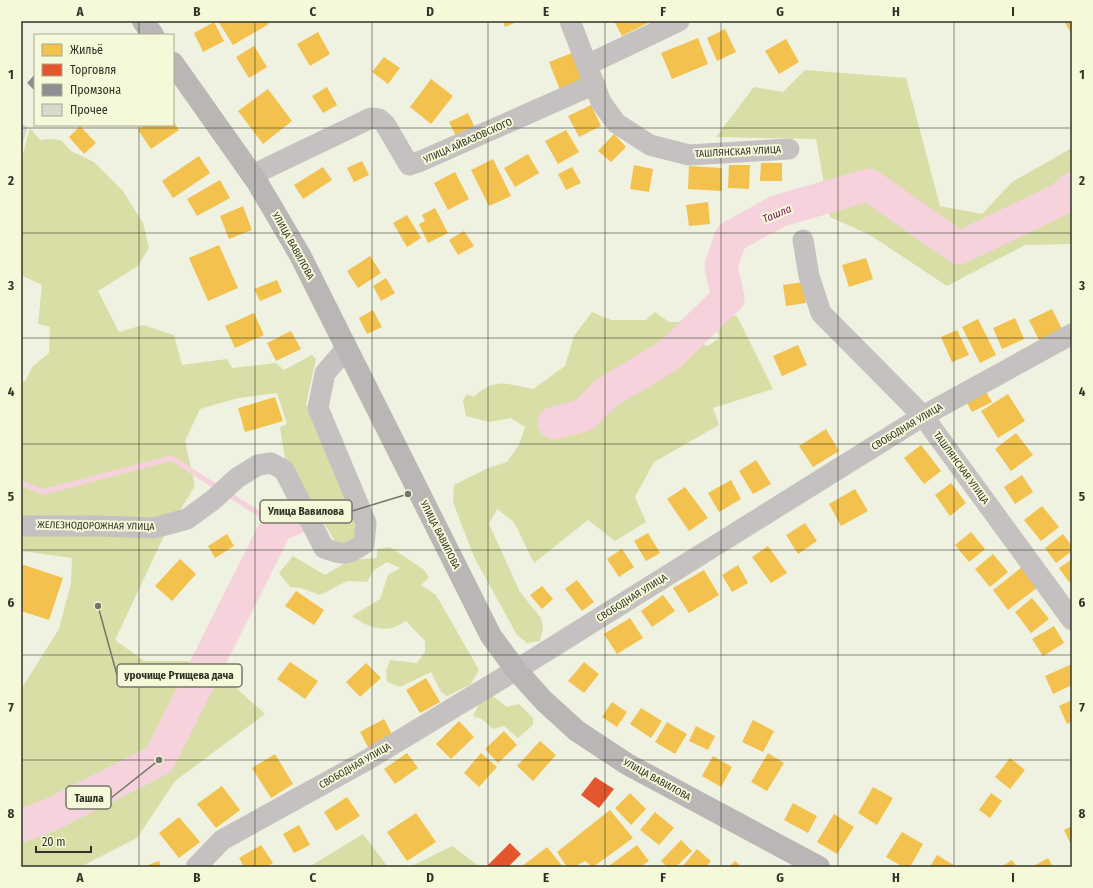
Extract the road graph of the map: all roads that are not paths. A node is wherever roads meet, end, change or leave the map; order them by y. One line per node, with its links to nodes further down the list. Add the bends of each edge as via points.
1 (143, 21): 4 (main road)
2 (570, 21): 6 (street, ТАШЛЯНСКАЯ УЛИЦА)
3 (679, 21): 6 (street)
4 (152, 34)
5 (174, 64): 9 (main road, УЛИЦА ВАВИЛОВА)
6 (587, 65): 7 (street, ТАШЛЯНСКАЯ УЛИЦА)
7 (595, 84): 8 (street, ТАШЛЯНСКАЯ УЛИЦА, via 601,102 616,123 650,145 689,154); 9 (street, УЛИЦА АЙВАЗОВСКОГО, via 421,162 409,165 385,124 379,119 371,118)
8 (789, 149)
9 (252, 175): 12 (main road, УЛИЦА ВАВИЛОВА, via 300,255)
10 (802, 240): 13 (street, ТАШЛЯНСКАЯ УЛИЦА, via 809,276 822,313)
11 (1072, 334): 13 (street, СВОБОДНАЯ УЛИЦА)
12 (346, 349): 14 (street, ЖЕЛЕЗНОДОРОЖНАЯ УЛИЦА, via 325,373 318,408 366,523 364,544 350,553 336,553 324,548 284,470 271,463 258,465 237,478 187,519 154,528); 16 (main road, УЛИЦА ВАВИЛОВА, via 491,636)
13 (924, 416): 15 (street, ТАШЛЯНСКАЯ УЛИЦА); 16 (street, СВОБОДНАЯ УЛИЦА)
14 (21, 526)
15 (1072, 620)
16 (516, 670): 17 (street, СВОБОДНАЯ УЛИЦА, via 367,760 222,840); 18 (main road, УЛИЦА ВАВИЛОВА, via 544,701 577,731 627,764)
17 (196, 867)
18 (819, 867)

